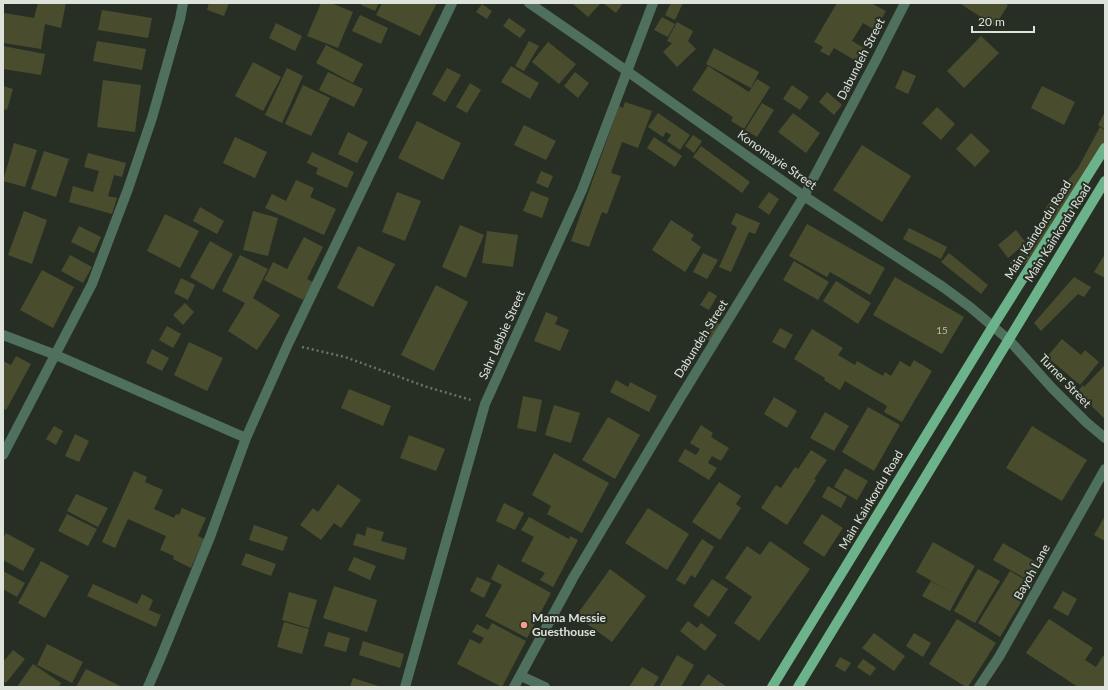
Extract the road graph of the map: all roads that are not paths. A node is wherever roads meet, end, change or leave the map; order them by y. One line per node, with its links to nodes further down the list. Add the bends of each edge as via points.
1 (183, 3): 13 (street, via 152,118 128,189 92,284)
2 (452, 3): 14 (street, via 288,344)
3 (529, 3): 6 (street, Konomayie Street)
4 (653, 3): 6 (street, Sahr Lebbie Street)
5 (905, 3): 9 (street, Dabundeh Street)
6 (626, 70): 9 (street, Konomayie Street); 20 (street, Sahr Lebbie Street, via 582,190 485,404)
7 (1105, 148): 10 (main road, Main Kaindordu Road)
8 (1105, 181): 12 (main road, Main Kainkordu Road)
9 (804, 196): 10 (street, Konomayie Street, via 943,287); 18 (street, Dabundeh Street, via 573,578)
10 (993, 326): 12 (street, Konomayie Street); 23 (main road, Main Kainkordu Road)
11 (3, 335): 13 (street)
12 (1009, 340): 15 (street, Turner Street, via 1052,388); 24 (main road, Main Kainkordu Road)
13 (56, 355): 14 (street); 16 (street)
14 (246, 438): 19 (street, via 210,537)
15 (1105, 438)
16 (3, 455)
17 (1105, 469): 25 (street, Bayoh Lane)
18 (521, 676): 21 (street, Dabundeh Street); 22 (street)
19 (148, 687)
20 (405, 687)
21 (514, 687)
22 (545, 687)
23 (772, 687)
24 (798, 687)
25 (979, 687)

